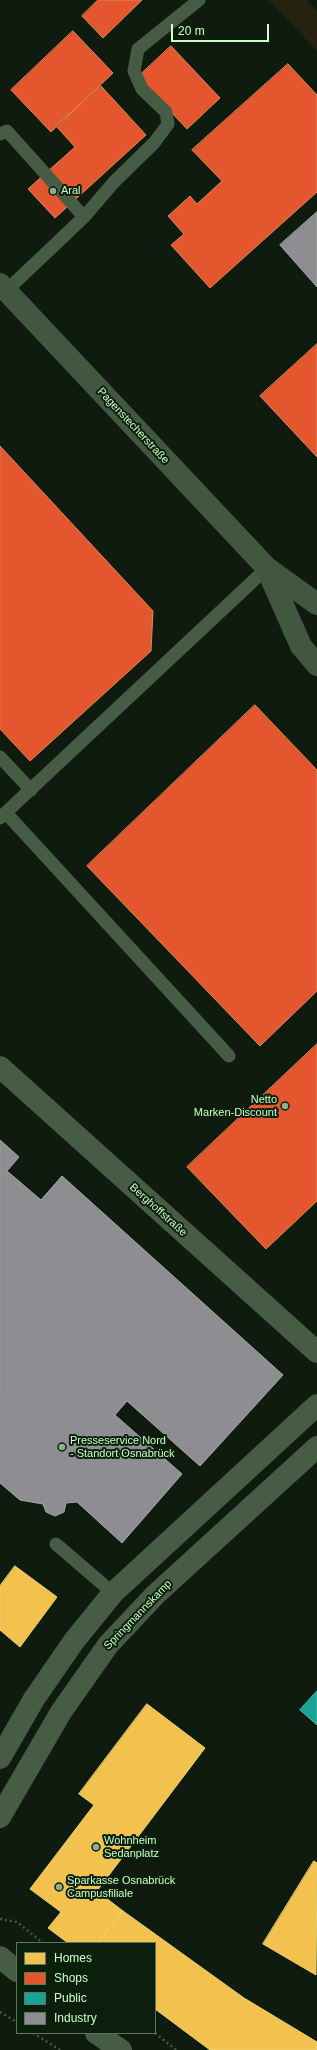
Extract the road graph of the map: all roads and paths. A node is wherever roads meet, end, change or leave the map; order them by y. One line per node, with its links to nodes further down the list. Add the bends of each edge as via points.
1 (199, 0): 3 (lane, via 138,49 134,71 142,89 166,112 168,124 154,143 114,182)
2 (0, 134): 3 (lane, via 7,131)
3 (84, 217): 4 (lane)
4 (3, 288): 5 (main road, Pagenstecherstraße)
5 (267, 568): 6 (main road, Pagenstecherstraße); 7 (main road, Pagenstecherstraße, via 301,646); 9 (lane)
6 (317, 604)
7 (317, 665)
8 (0, 757): 9 (lane)
9 (31, 790): 10 (lane)
10 (3, 816): 11 (lane)
11 (229, 1056)
12 (0, 1067): 13 (street, Berghoffstraße)
13 (317, 1352)
14 (317, 1405): 17 (street)
15 (317, 1447): 19 (street, Springmannskamp, via 155,1595 108,1645 61,1712)
16 (56, 1544): 17 (lane)
17 (113, 1593): 18 (street, via 74,1641 34,1699)
18 (0, 1758)
19 (0, 1817)
20 (0, 1919): 21 (path, via 16,1922)
21 (42, 1942)
22 (0, 1957): 23 (street)
23 (16, 1970)
24 (0, 2012): 25 (path)
25 (16, 2021)
26 (35, 2034): 29 (path)
27 (97, 2034): 30 (street)
28 (156, 2034): 31 (path)
29 (60, 2050)
30 (121, 2050)
31 (176, 2050)

